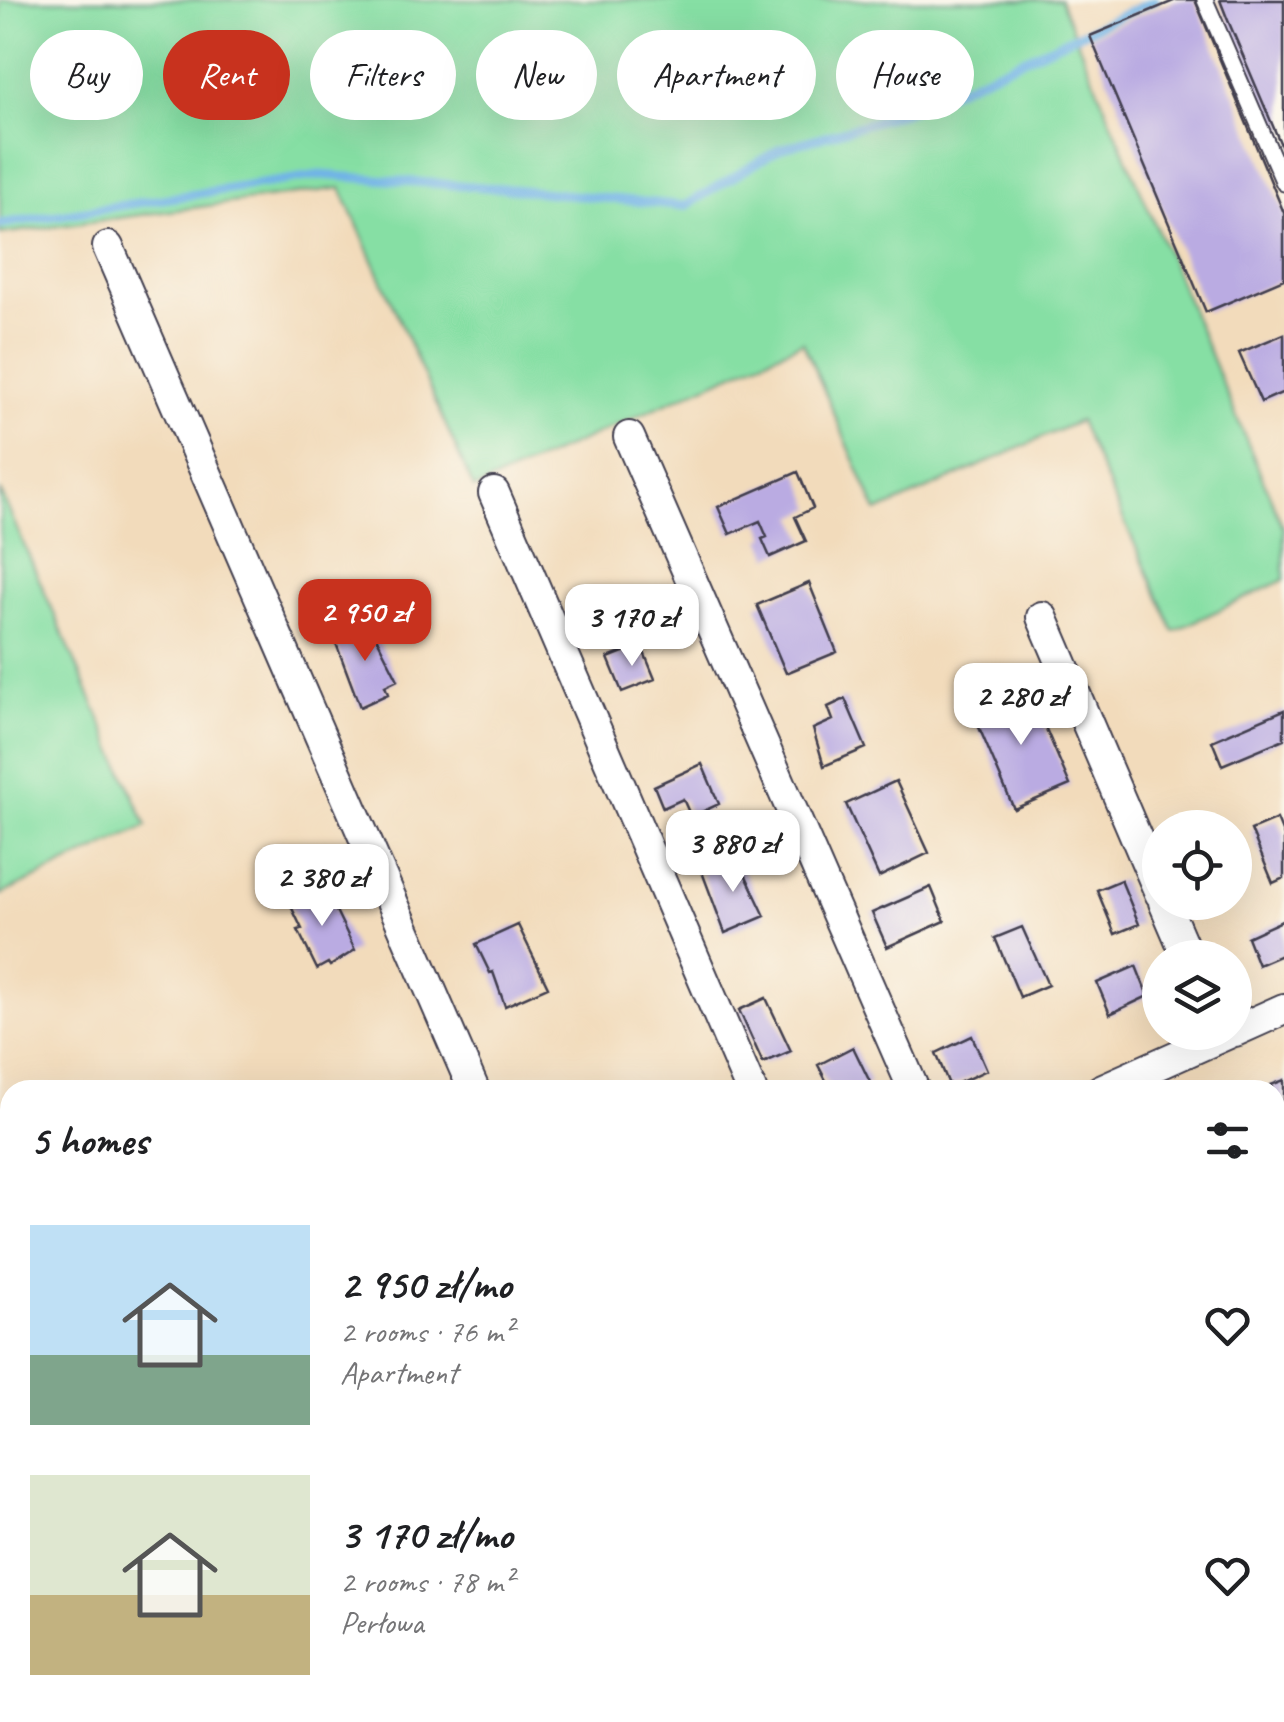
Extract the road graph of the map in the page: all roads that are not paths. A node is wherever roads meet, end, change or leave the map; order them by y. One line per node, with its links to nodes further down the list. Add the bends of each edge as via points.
1 (1205, 0): 2 (lane)
2 (1284, 183)
3 (108, 247): 11 (street)
4 (629, 437): 13 (street)
5 (494, 493): 12 (street)
6 (1042, 616): 7 (street)
7 (1142, 851)
8 (1284, 1009): 9 (street)
9 (1252, 1022)
10 (1189, 1050): 14 (street)
11 (470, 1080)
12 (746, 1080)
13 (910, 1080)
14 (1123, 1080)

